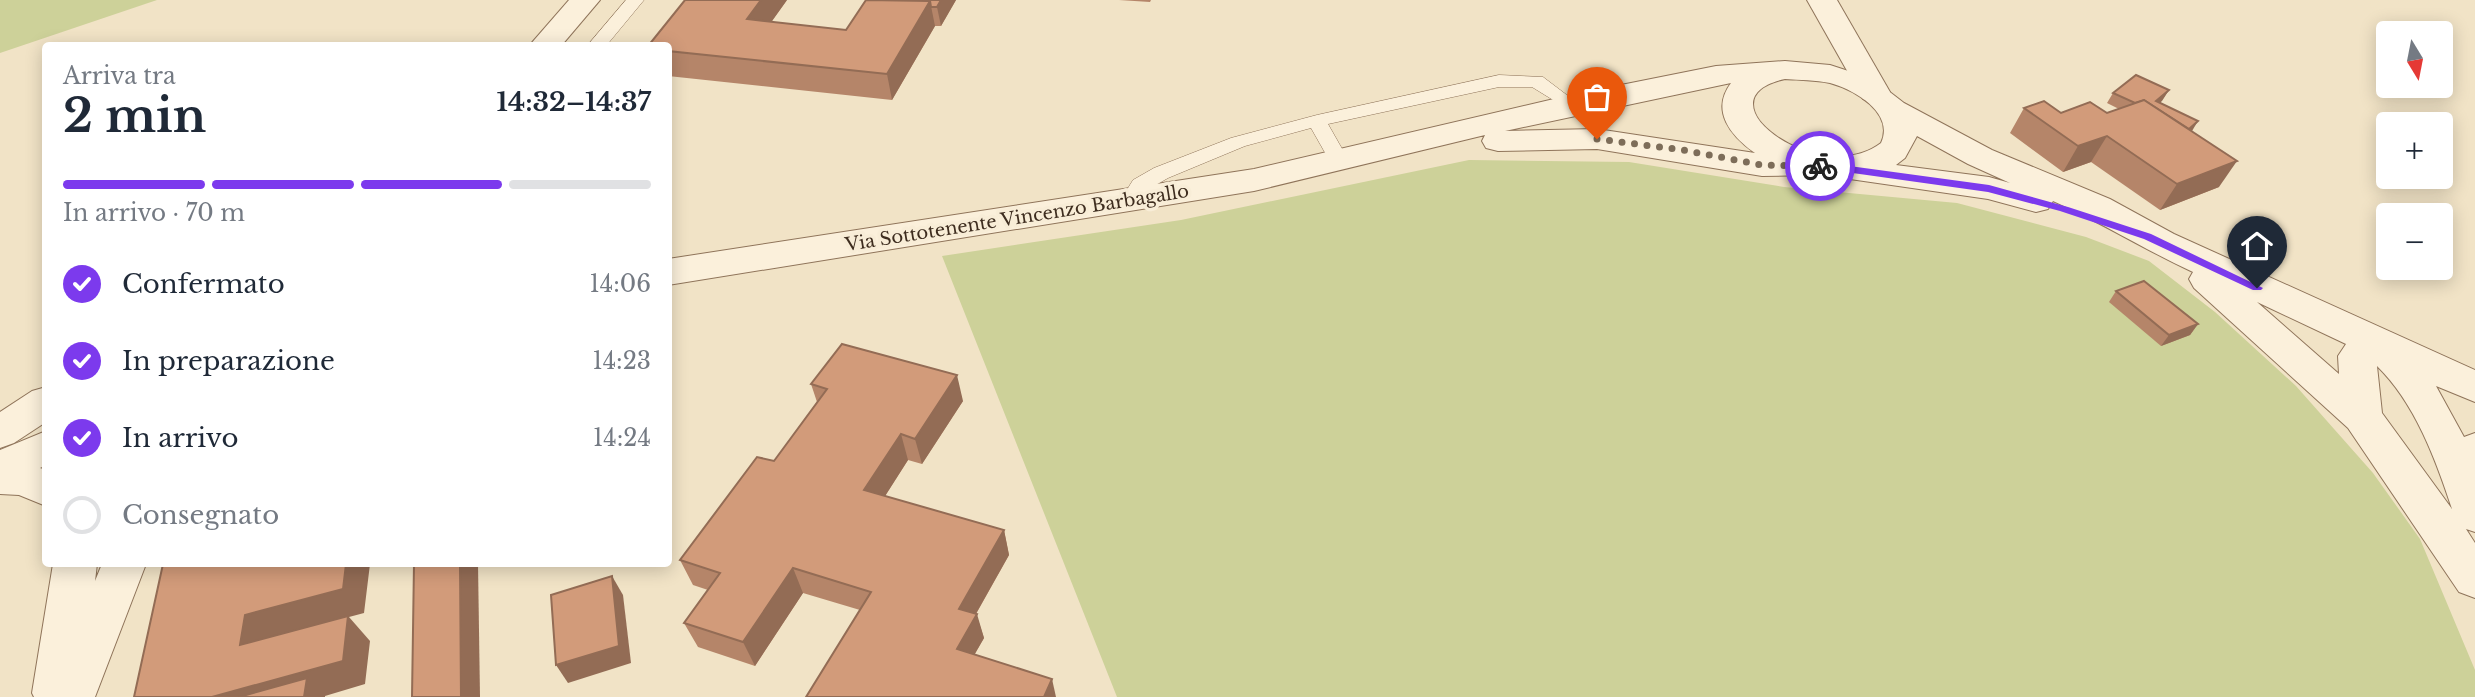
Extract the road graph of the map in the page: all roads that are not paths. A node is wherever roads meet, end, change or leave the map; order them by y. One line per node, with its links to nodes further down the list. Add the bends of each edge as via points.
1 (585, 0): 4 (street)
2 (635, 0): 5 (lane)
3 (1822, 0): 7 (street)
4 (548, 42)
5 (599, 42)
6 (1785, 70): 7 (street, via 1831,74); 8 (street, via 1716,75); 11 (street, via 1760,76 1743,87 1737,103 1740,120 1780,154)
7 (1884, 101): 11 (street, via 1903,128 1900,145 1886,159 1861,166); 13 (street, via 1980,157 2098,207)
8 (1571, 105): 9 (lane, via 1536,81 1499,80); 10 (street)
9 (1317, 121): 10 (lane); 12 (lane, via 1238,142 1161,173 1140,185)
10 (1351, 159): 11 (street, via 1498,141 1597,139 1762,165); 12 (street, Via Sottotenente Vincenzo Barbagallo)
11 (1820, 166): 13 (street, via 1989,188)
12 (1130, 201): 14 (street, Via Sottotenente Vincenzo Barbagallo)
13 (2154, 239): 15 (street); 18 (street, via 2247,313)
14 (672, 271)
15 (2378, 343): 16 (street); 18 (street, via 2357,356); 21 (street, via 2409,373)
16 (2475, 387)
17 (42, 405): 19 (street)
18 (2362, 417): 28 (street)
19 (0, 432)
20 (42, 449): 22 (street)
21 (2467, 458): 25 (street)
22 (0, 468)
23 (0, 477): 24 (street)
24 (42, 487)
25 (2475, 515)
26 (75, 567): 29 (street)
27 (123, 567): 30 (street)
28 (2475, 579)
29 (56, 697)
30 (71, 697)

